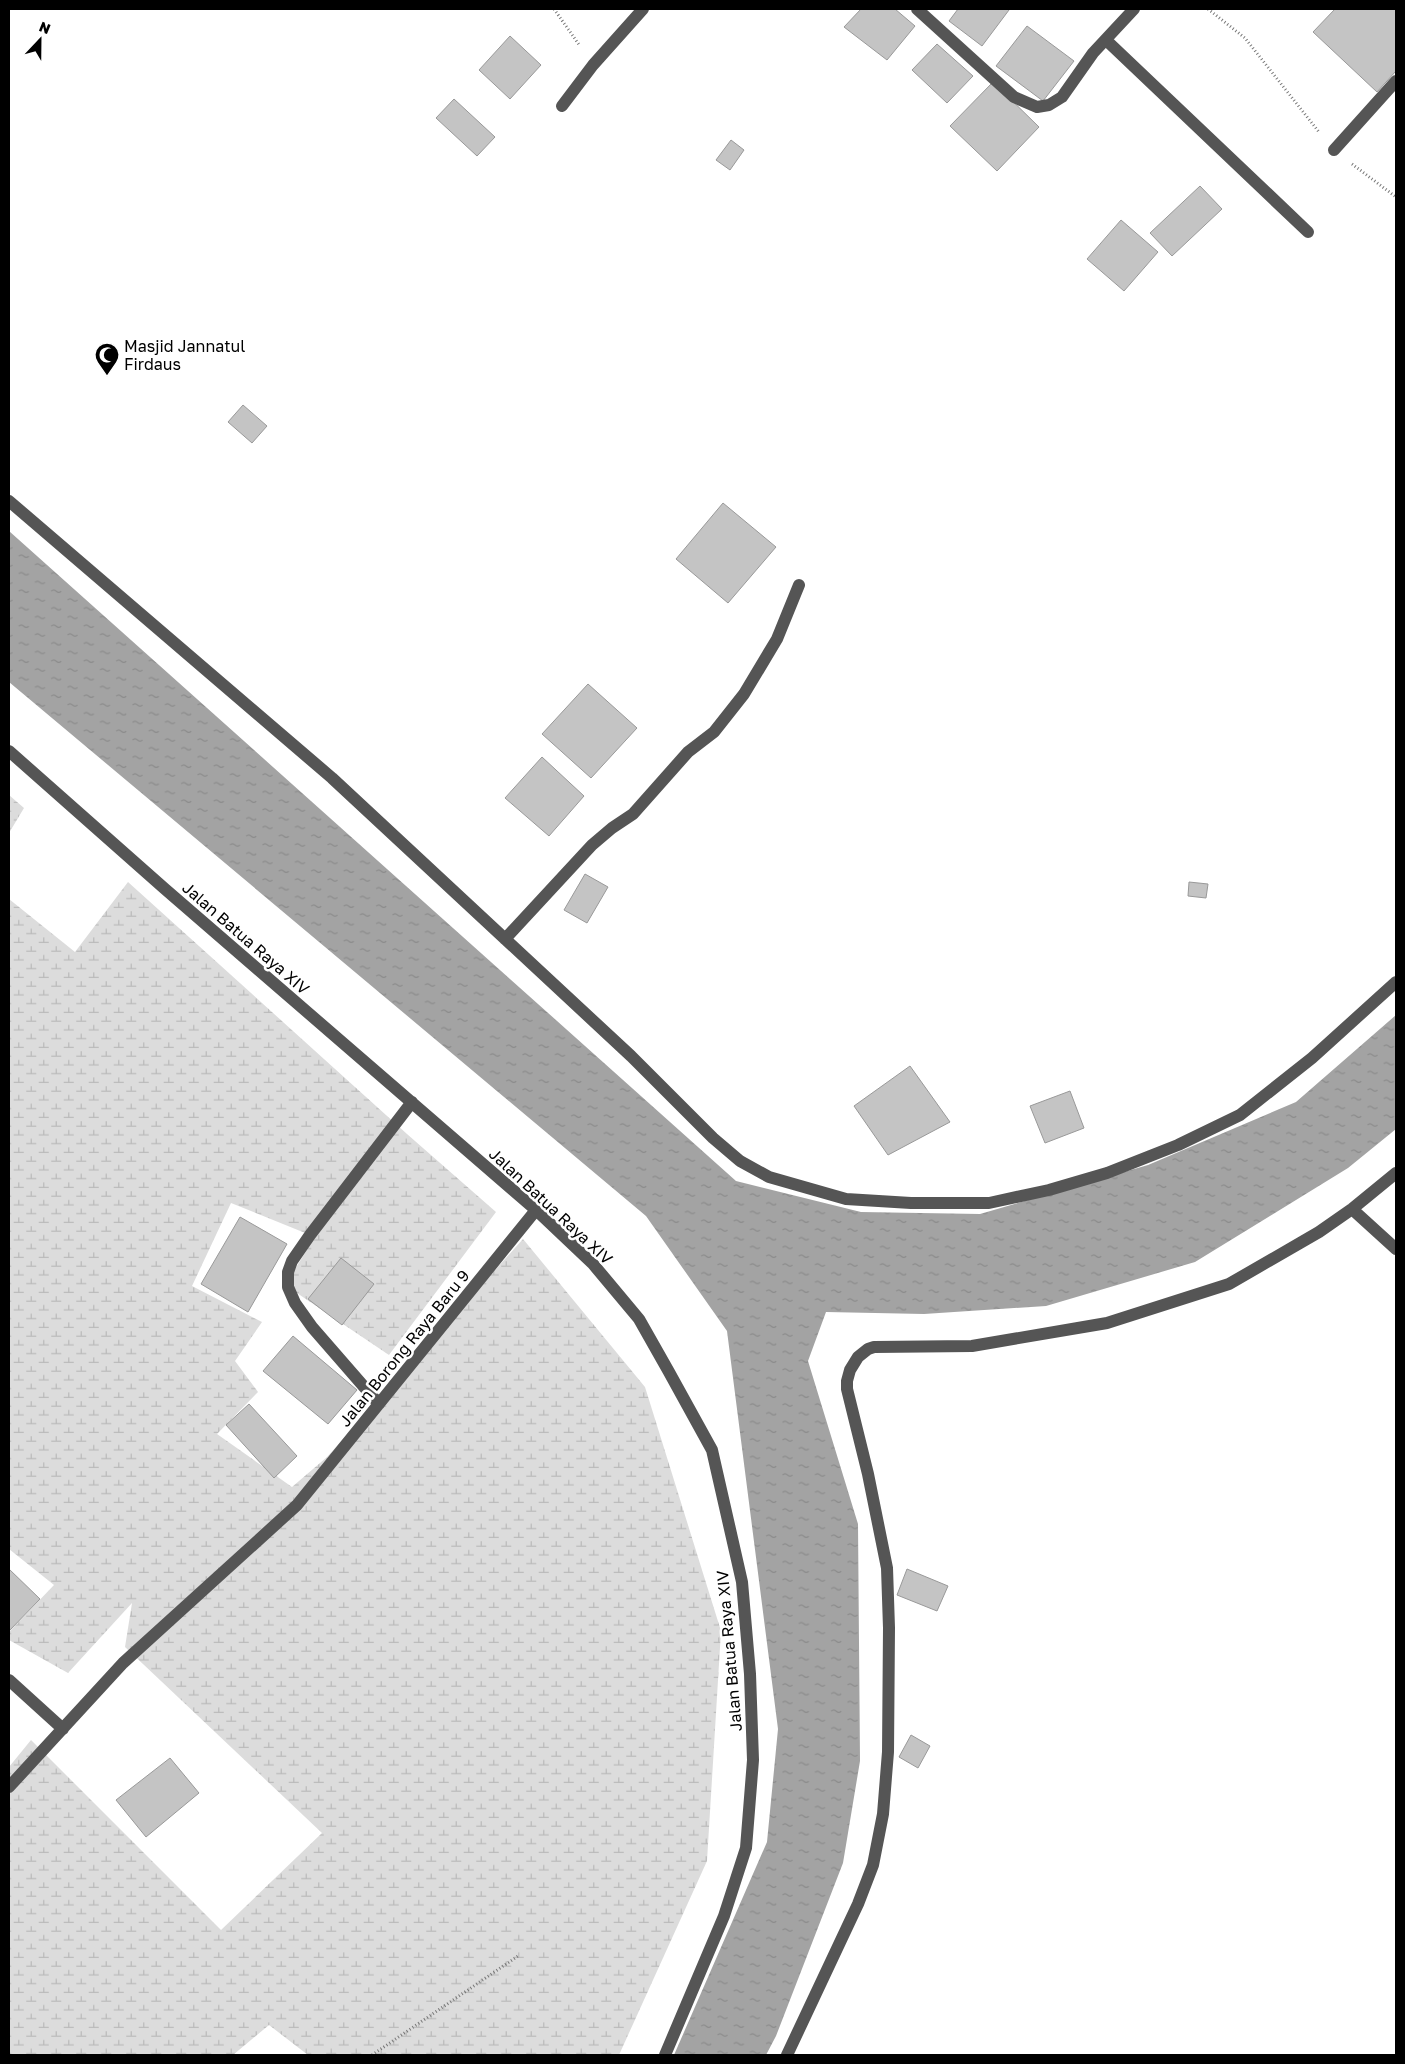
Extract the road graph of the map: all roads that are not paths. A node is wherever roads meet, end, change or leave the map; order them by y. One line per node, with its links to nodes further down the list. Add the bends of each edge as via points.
1 (642, 9): 6 (street)
2 (917, 9): 4 (street, via 1014,97 1037,107 1062,98)
3 (1134, 9): 4 (street)
4 (1106, 40): 8 (street)
5 (1396, 81): 7 (street)
6 (562, 106)
7 (1334, 150)
8 (1308, 232)
9 (9, 501): 12 (street, via 332,778)
10 (799, 585): 12 (street, via 777,639 744,694 714,732 688,752 633,814 592,845)
11 (9, 751): 14 (street, Jalan Batua Raya XIV)
12 (505, 939): 13 (street, via 740,1161 769,1177 846,1199 911,1203 989,1203 1049,1190 1107,1173 1178,1145 1240,1115 1312,1058)
13 (1396, 982)
14 (412, 1102): 17 (street, Jalan Batua Raya XIV); 19 (street, via 310,1235 288,1272 288,1288 295,1303)
15 (1396, 1173): 16 (street)
16 (1352, 1209): 18 (street); 24 (street, via 1230,1284 1107,1323 972,1346 874,1347 858,1357 850,1370 847,1389 887,1568 888,1752 883,1814 873,1865 858,1904)
17 (536, 1210): 19 (street, Jalan Borong Raya Baru 9); 23 (street, Jalan Batua Raya XIV, via 593,1264 639,1319 669,1372 712,1450 742,1582 753,1760 746,1848 724,1916)
18 (1396, 1249)
19 (379, 1404): 21 (street, Jalan Borong Raya Baru 9, via 297,1505 123,1663)
20 (9, 1680): 21 (street)
21 (62, 1729): 22 (street, Jalan Borong Raya Baru 9)
22 (9, 1787)
23 (664, 2055)
24 (787, 2055)

